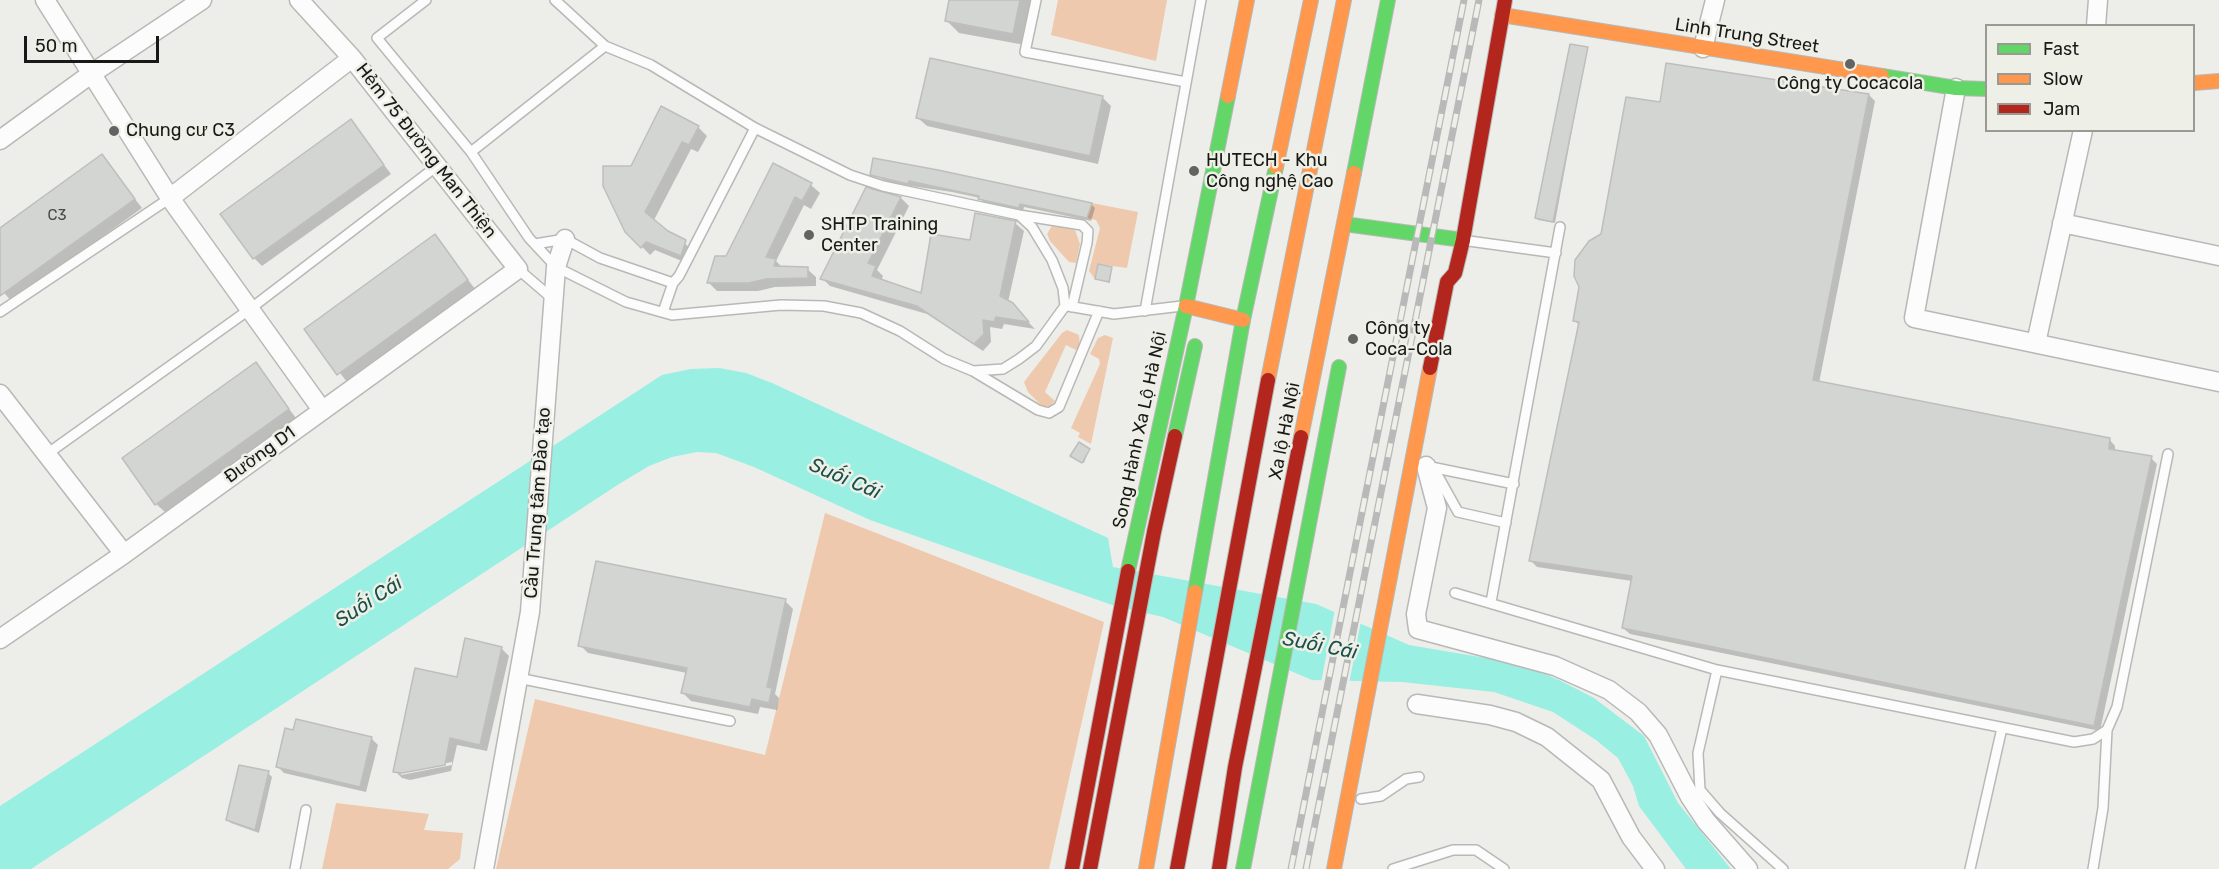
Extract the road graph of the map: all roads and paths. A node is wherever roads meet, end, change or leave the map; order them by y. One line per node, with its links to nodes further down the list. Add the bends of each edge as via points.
1 (45, 0): 20 (street)
2 (202, 0): 20 (street)
3 (299, 0): 19 (street, Hẻm 75 Đường Man Thiện)
4 (426, 0): 29 (lane, via 377,38)
5 (555, 0): 17 (lane)
6 (1036, 0): 22 (lane, via 1025,51)
7 (1202, 0): 22 (lane)
8 (1247, 0): 46 (main road, Song Hành Xa Lộ Hà Nội)
9 (1311, 0): 53 (main road)
10 (1344, 0): 86 (main road, Xa lộ Hà Nội, via 1283,298)
11 (1388, 0): 34 (main road, Xa lộ Hà Nội)
12 (1505, 0): 15 (main road)
13 (1714, 0): 18 (street)
14 (2098, 0): 16 (street)
15 (1502, 15): 18 (main road, Linh Trung Street); 37 (main road)
16 (2096, 24)
17 (605, 46): 26 (lane, via 651,65); 29 (lane)
18 (1703, 48): 24 (main road, Linh Trung Street)
19 (352, 58): 30 (street, Hẻm 75 Đường Man Thiện); 31 (street)
20 (91, 74): 28 (street); 31 (street)
21 (2219, 81): 23 (main road)
22 (1186, 82): 49 (lane)
23 (2195, 83)
24 (1956, 88): 25 (main road, Linh Trung Street); 54 (street, via 1914,318)
25 (1985, 89)
26 (754, 128): 32 (lane, via 850,175 883,186); 43 (lane)
27 (2083, 132): 33 (street)
28 (0, 140)
29 (471, 152): 38 (lane)
30 (437, 166): 42 (street, Hẻm 75 Đường Man Thiện); 47 (lane)
31 (170, 198): 47 (street); 50 (lane)
32 (1019, 215): 45 (lane, via 1032,227 1052,260); 45 (lane, via 1082,225 1088,231 1082,266)
33 (2062, 223): 40 (street); 54 (street)
34 (1344, 224): 37 (main road); 87 (main road, Xa lộ Hà Nội, via 1235,767)
35 (1560, 227): 39 (lane)
36 (565, 239): 38 (lane); 41 (street, Cầu Trung tâm Đào tạo); 43 (lane, via 600,258)
37 (1463, 240): 39 (lane); 77 (main road, via 1458,278 1447,282 1389,582)
38 (535, 244): 41 (lane)
39 (1556, 253): 63 (lane)
40 (2219, 256)
41 (556, 267): 44 (street, Cầu Trung tâm Đào tạo); 51 (lane, via 626,302)
42 (518, 269): 44 (lane, Hẻm 75 Đường Man Thiện); 59 (street, Đường D1)
43 (673, 283): 51 (lane)
44 (554, 300): 72 (street, Cầu Trung tâm Đào tạo, via 530,612)
45 (1068, 306): 48 (lane); 56 (lane, via 1036,346 1019,359 1003,369)
46 (1186, 306): 49 (lane); 52 (main road); 83 (main road, Song Hành Xa Lộ Hà Nội, via 1135,534)
47 (250, 309): 59 (street); 60 (lane)
48 (1099, 311): 49 (lane); 56 (lane, via 1059,407 1049,413)
49 (1145, 311)
50 (0, 312)
51 (663, 312): 56 (lane, via 708,313 781,304 861,313)
52 (1202, 316): 53 (main road); 84 (main road, Song Hành Xa Lộ Hà Nội, via 1154,532)
53 (1243, 320): 85 (main road)
54 (2036, 343): 57 (street)
55 (1341, 355): 88 (main road)
56 (973, 371)
57 (2219, 382)
58 (0, 394): 60 (street)
59 (322, 410): 67 (street, Đường D1)
60 (47, 454): 67 (street)
61 (2168, 454): 76 (lane, via 2117,707)
62 (1429, 463): 63 (lane); 64 (main road); 65 (lane, via 1458,512); 94 (street, via 1437,508 1416,614 1418,629 1555,666 1609,690 1638,712 1658,735 1706,821)
63 (1514, 484): 65 (lane)
64 (1421, 495)
65 (1506, 523): 69 (lane)
66 (1412, 539): 77 (main road)
67 (124, 554): 70 (street, Đường D1)
68 (1455, 593): 69 (lane)
69 (1491, 602): 71 (lane)
70 (0, 639)
71 (1717, 670): 75 (lane); 95 (lane, via 1698,753 1700,790)
72 (518, 678): 74 (lane); 82 (street, Cầu Trung tâm Đào tạo)
73 (1417, 704): 93 (street, via 1490,715 1547,737 1601,780 1631,837)
74 (730, 721)
75 (2002, 728): 76 (lane, via 2074,742 2093,739); 96 (lane)
76 (2107, 730): 97 (lane, via 2103,808)
77 (1359, 773): 79 (main road); 89 (main road)
78 (1419, 777): 79 (lane, via 1406,779 1381,796)
79 (1361, 799): 90 (main road)
80 (306, 810): 81 (lane)
81 (295, 869)
82 (484, 869)
83 (1072, 869)
84 (1090, 869)
85 (1146, 869)
86 (1177, 869)
87 (1219, 869)
88 (1243, 869)
89 (1334, 869)
90 (1347, 869)
91 (1393, 869): 92 (lane, via 1453,850 1476,850)
92 (1504, 869)
93 (1655, 869)
94 (1748, 869)
95 (1783, 869)
96 (1970, 869)
97 (2093, 869)

